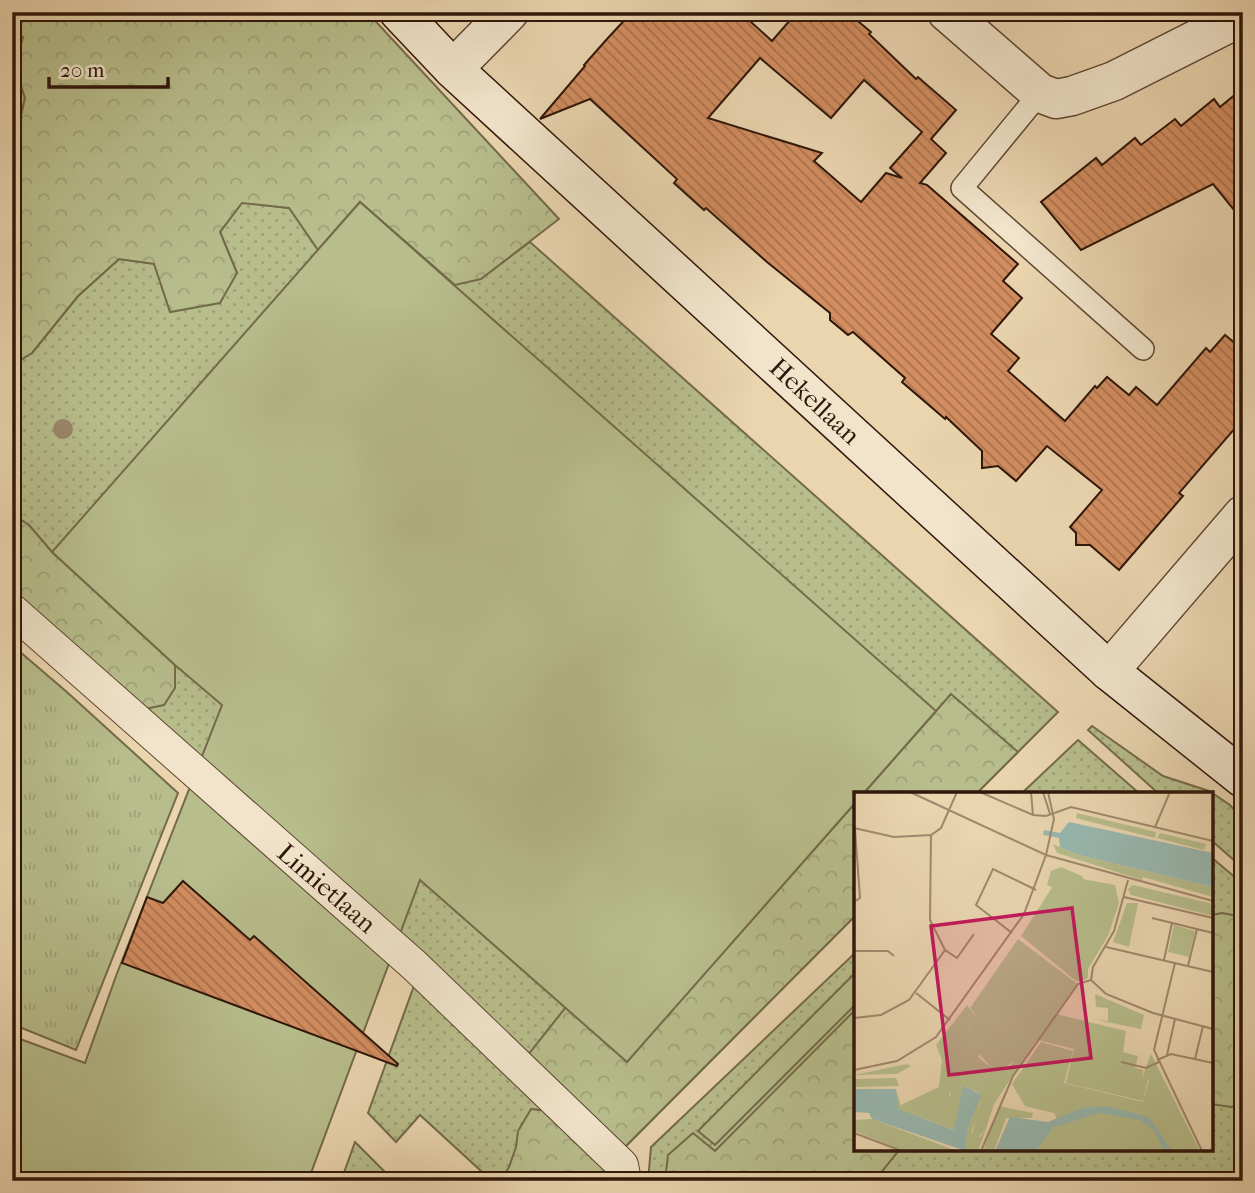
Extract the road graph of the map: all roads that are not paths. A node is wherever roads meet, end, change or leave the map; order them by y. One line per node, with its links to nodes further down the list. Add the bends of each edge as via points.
1 (399, 12): 5 (main road, Hekellaan)
2 (509, 12): 5 (main road)
3 (947, 12): 6 (main road)
4 (1243, 16): 6 (main road, via 1114,81 1056,99)
5 (453, 69): 10 (main road, Hekellaan)
6 (1040, 93): 7 (lane, via 962,188)
7 (1143, 349)
8 (1243, 515): 10 (main road)
9 (12, 610): 12 (street, Limietlaan, via 414,965 622,1165)
10 (1109, 671): 11 (main road, Hekellaan)
11 (1243, 778)
12 (625, 1181)

